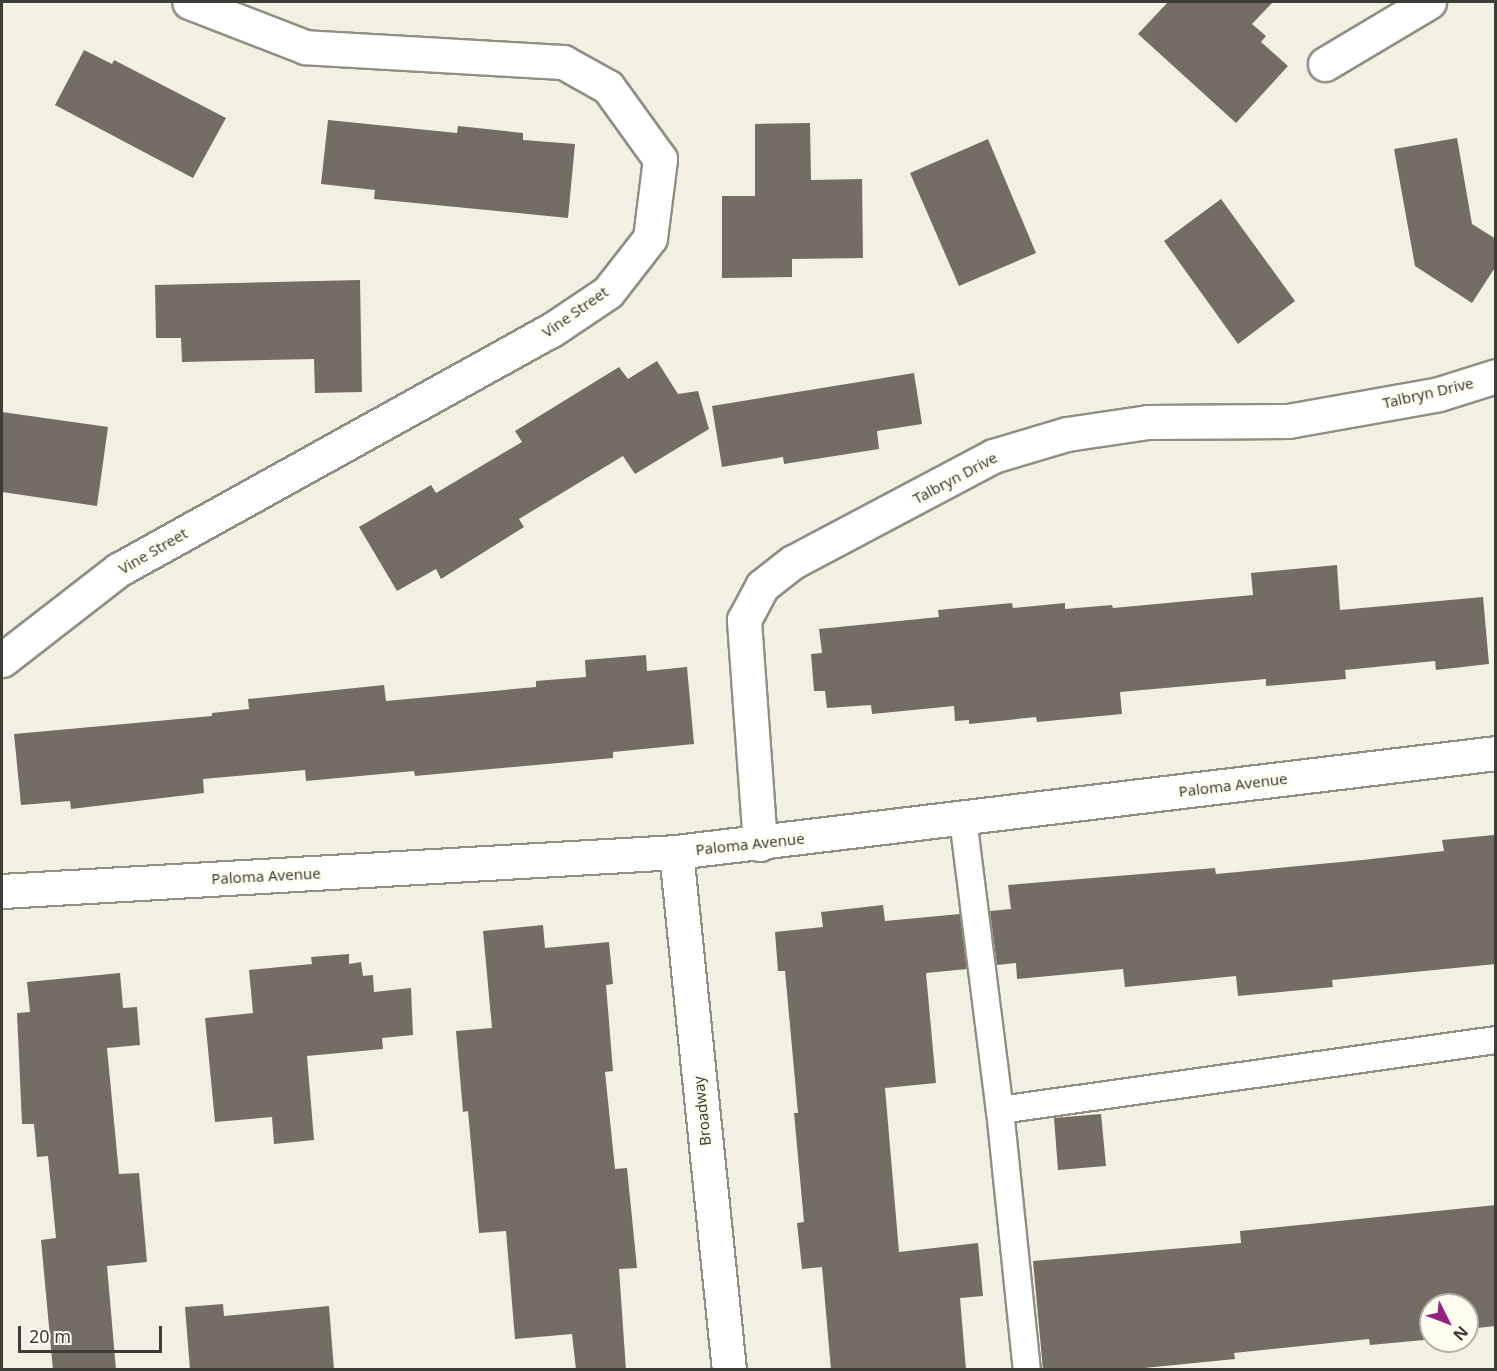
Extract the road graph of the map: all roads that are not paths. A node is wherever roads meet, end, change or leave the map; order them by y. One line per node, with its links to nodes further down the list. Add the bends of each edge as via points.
1 (189, 2): 5 (street, Vine Street, via 305,48 563,62 608,87 660,159 650,237 608,292 550,331 118,570)
2 (1429, 2): 3 (street)
3 (1325, 64)
4 (1496, 376): 8 (street, Talbryn Drive, via 1438,394 1288,421 1148,422 1067,434 993,456 794,562 762,586 744,620)
5 (2, 660)
6 (1496, 753): 7 (street, Paloma Avenue)
7 (963, 819): 8 (street, Paloma Avenue); 12 (lane)
8 (760, 844): 9 (street, Paloma Avenue)
9 (676, 852): 10 (street, Paloma Avenue); 13 (street, Broadway)
10 (2, 891)
11 (1496, 1041): 12 (lane)
12 (1000, 1110): 14 (lane)
13 (729, 1370)
14 (1027, 1370)

